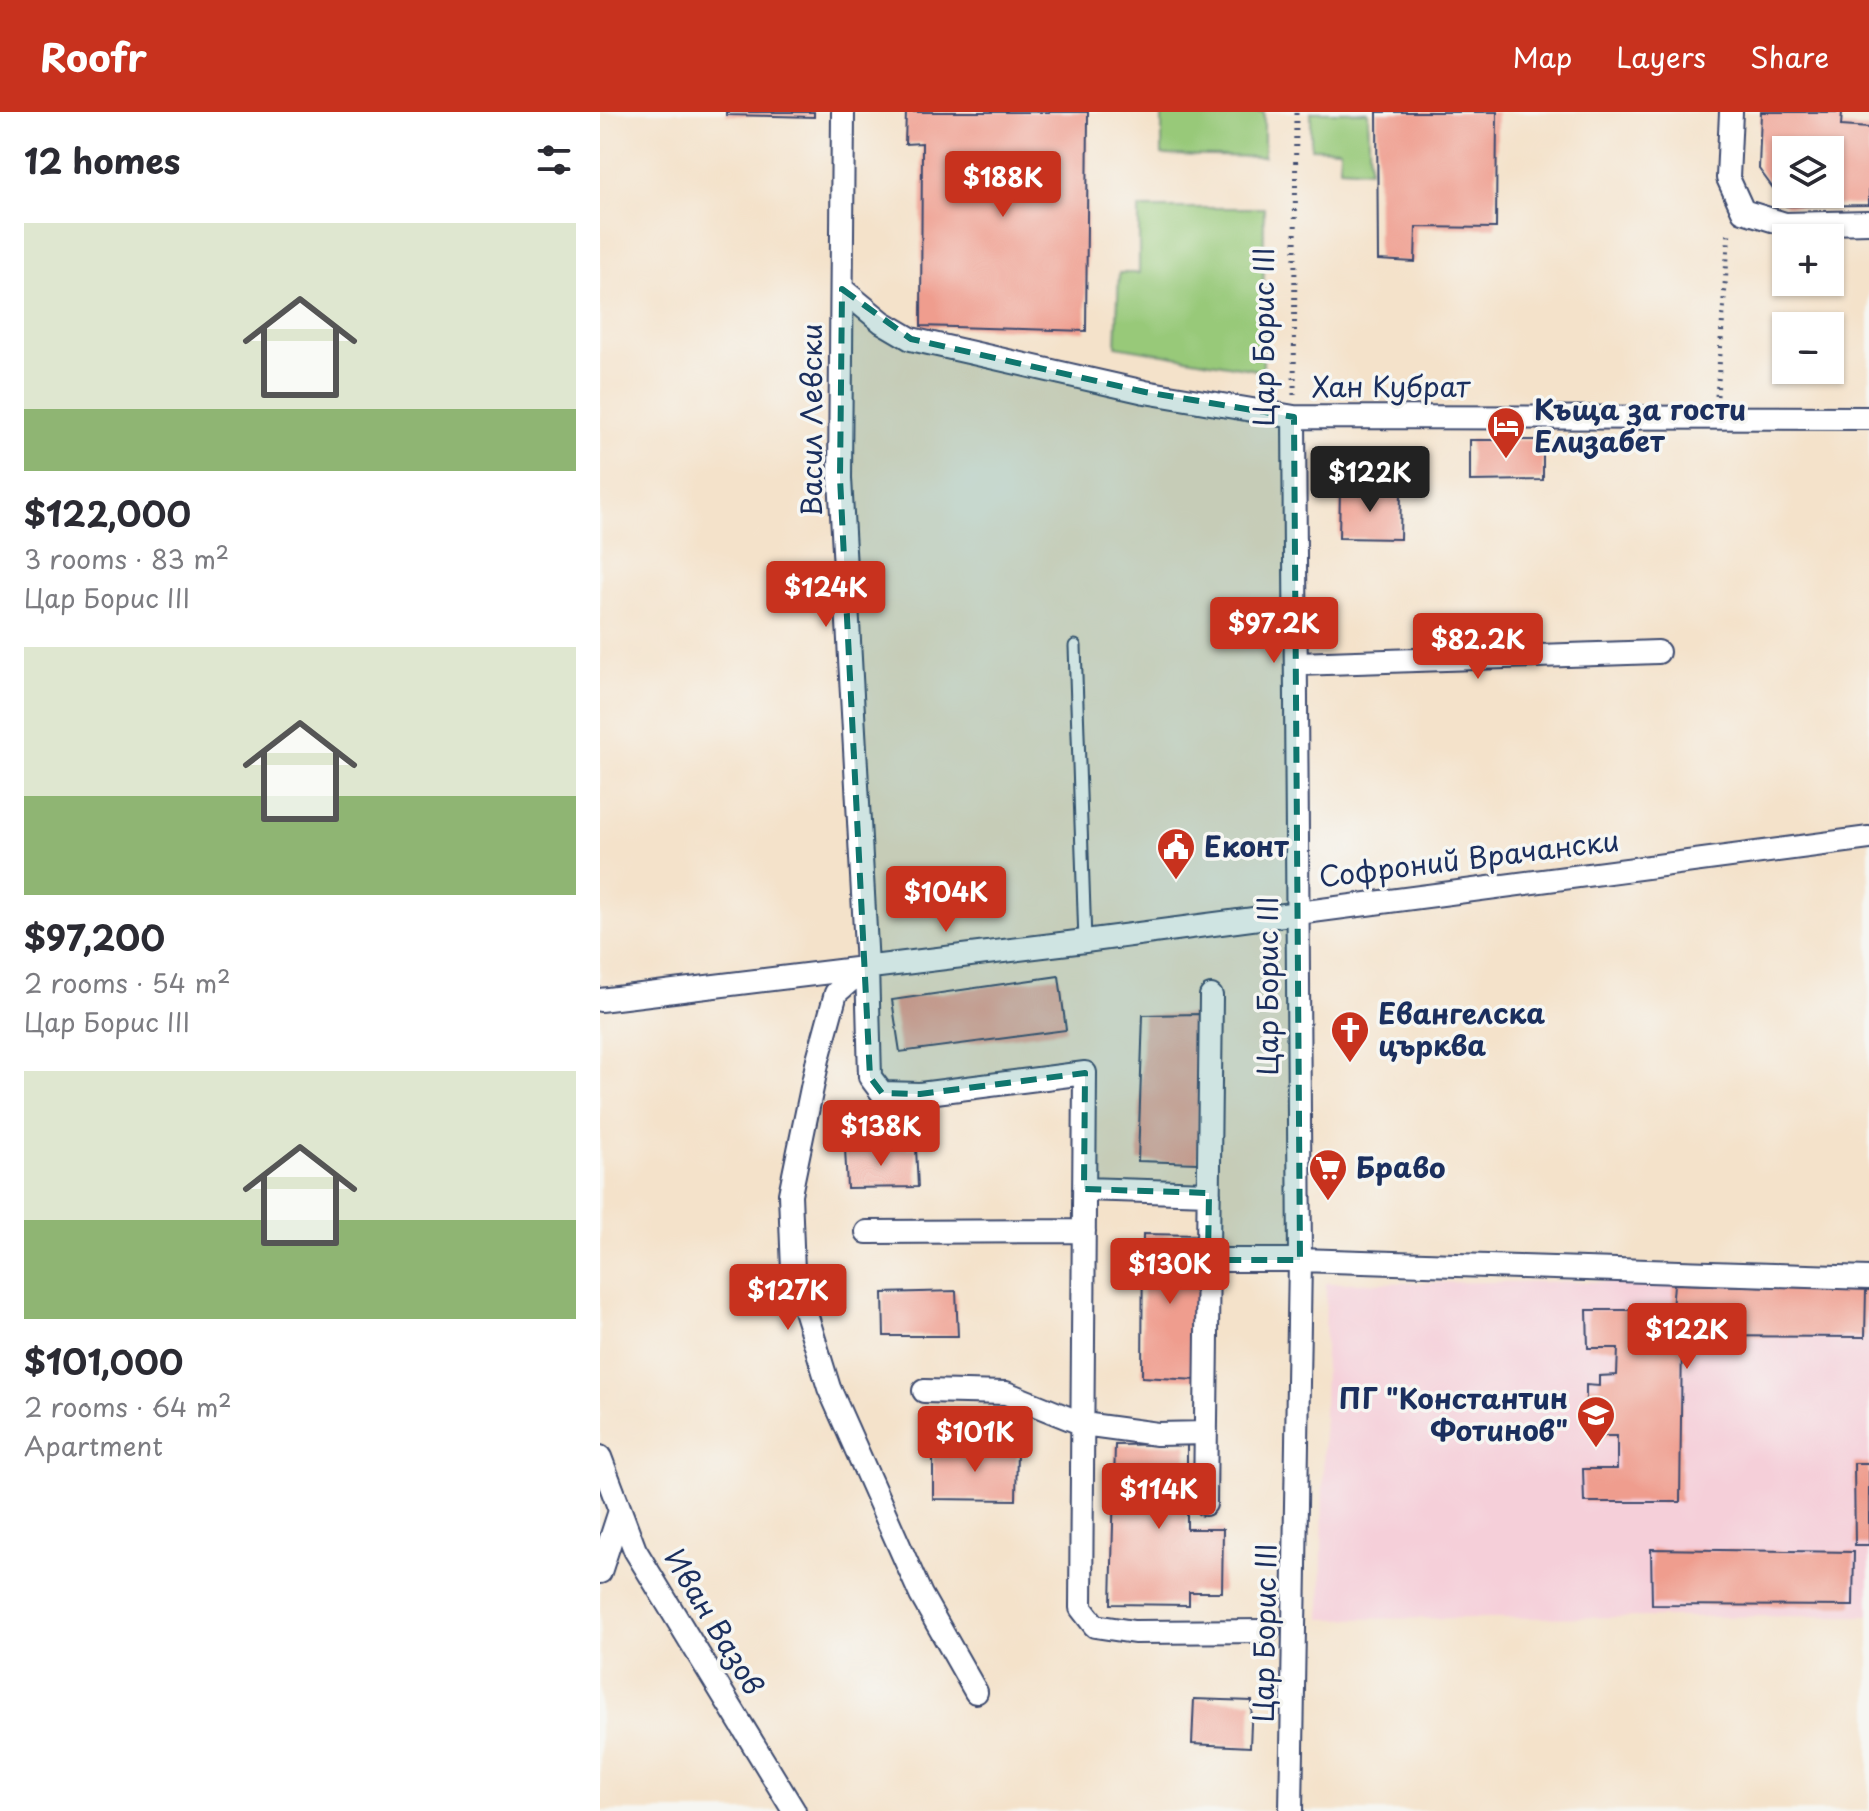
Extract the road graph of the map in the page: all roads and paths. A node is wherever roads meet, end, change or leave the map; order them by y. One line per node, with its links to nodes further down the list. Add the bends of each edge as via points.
1 (843, 112): 6 (street, Васил Левски)
2 (1296, 112): 7 (path, Цар Борис III)
3 (1731, 112): 4 (street, via 1728,178)
4 (1733, 185): 5 (street, via 1743,211 1785,224); 8 (path)
5 (1869, 222)
6 (842, 289): 7 (street, Хан Кубрат, via 911,339 1145,392); 16 (street, Васил Левски, via 840,478)
7 (1294, 417): 8 (street, Хан Кубрат); 12 (street, Цар Борис III)
8 (1715, 417): 9 (street, Хан Кубрат)
9 (1869, 418)
10 (1075, 646): 15 (lane)
11 (1658, 652): 12 (street)
12 (1297, 664): 14 (street, Цар Борис III)
13 (1869, 838): 14 (street, Софроний Врачански)
14 (1297, 911): 15 (street, Софроний Врачански); 24 (street, Цар Борис III)
15 (1085, 941): 16 (street, Софроний Врачански)
16 (867, 966): 18 (street, Софроний Врачански); 19 (street, Васил Левски, via 870,1077 882,1093 920,1094 1085,1073); 34 (street, via 836,993 818,1059 790,1194 793,1271 829,1388 921,1595)
17 (1211, 996): 20 (street)
18 (600, 1000)
19 (1084, 1189): 20 (street); 21 (street)
20 (1209, 1193): 23 (street)
21 (1084, 1231): 22 (street); 27 (street)
22 (867, 1232)
23 (1208, 1260): 24 (street); 28 (street)
24 (1300, 1260): 25 (street); 36 (street, Цар Борис III)
25 (1869, 1278)
26 (924, 1391): 27 (street, via 1006,1393)
27 (1083, 1424): 28 (street, via 1157,1434); 33 (street, via 1081,1608 1095,1626 1134,1632)
28 (1206, 1433): 30 (street)
29 (600, 1457): 31 (street, Иван Вазов)
30 (1205, 1504)
31 (619, 1514): 32 (street); 35 (street, Иван Вазов, via 635,1550)
32 (600, 1572)
33 (1268, 1631)
34 (976, 1692)
35 (794, 1811)
36 (1291, 1811)

